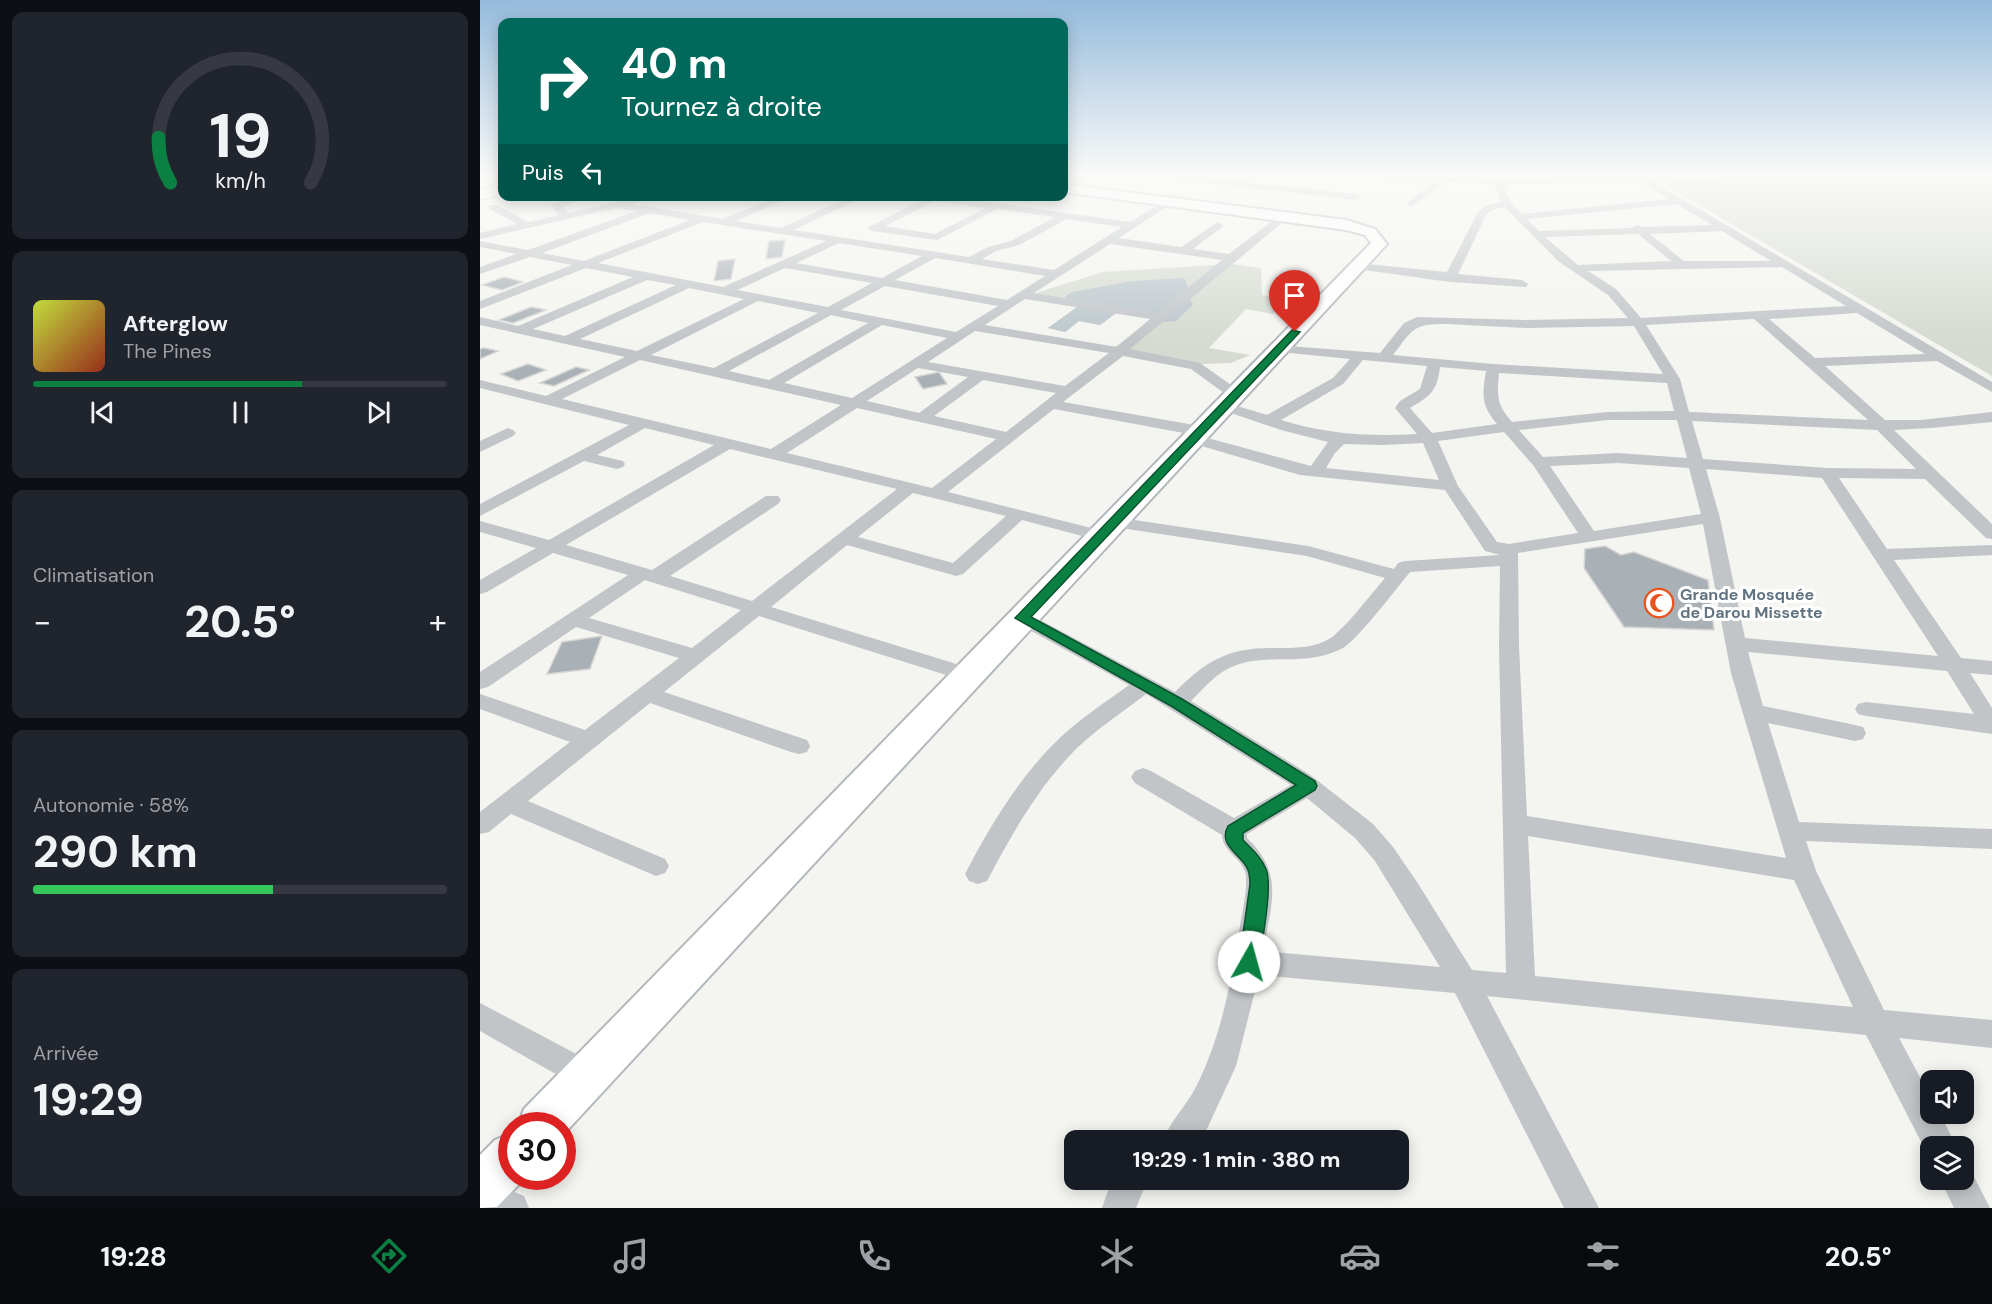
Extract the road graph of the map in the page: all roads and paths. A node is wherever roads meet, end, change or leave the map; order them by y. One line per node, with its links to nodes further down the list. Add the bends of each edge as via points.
1 (507, 229): 21 (street)
2 (597, 229): 26 (street)
3 (676, 229): 30 (street)
4 (772, 229): 18 (street)
5 (786, 229): 18 (street)
6 (868, 229): 23 (street)
7 (888, 229): 8 (street, via 937,237)
8 (951, 229)
9 (1040, 229): 29 (street)
10 (1125, 229): 22 (street)
11 (1212, 229): 25 (street)
12 (1260, 229): 28 (street)
13 (1362, 229): 34 (street, via 1371,232 1379,244)
14 (1474, 229): 39 (street)
15 (1532, 229): 20 (street)
16 (1686, 229): 19 (street)
17 (1726, 229): 32 (street)
18 (782, 231): 23 (street)
19 (1641, 231): 20 (street); 33 (street)
20 (1536, 234): 35 (street)
21 (480, 236)
22 (1108, 240): 25 (street); 37 (street)
23 (841, 241): 27 (street); 31 (street)
24 (480, 244): 26 (street)
25 (1183, 251): 28 (street)
26 (529, 254): 30 (street); 36 (street)
27 (933, 255): 29 (street); 40 (street)
28 (1231, 258): 51 (street)
29 (970, 261): 37 (street)
30 (584, 264): 38 (street); 47 (street)
31 (783, 264): 40 (street); 43 (street)
32 (1785, 264): 33 (street); 48 (street)
33 (1682, 265): 35 (street)
34 (1357, 266): 39 (street); 59 (street)
35 (1577, 268): 54 (street, via 1612,292)
36 (480, 271)
37 (1056, 274): 44 (street)
38 (645, 276): 41 (street); 56 (street)
39 (1450, 278): 42 (street)
40 (883, 282): 46 (street); 49 (street)
41 (688, 284): 43 (street); 58 (street)
42 (1522, 284)
43 (725, 291): 45 (street)
44 (1023, 295): 46 (street); 51 (street)
45 (756, 297): 49 (street); 62 (street)
46 (1009, 304): 55 (street)
47 (480, 305)
48 (1859, 309): 50 (street); 63 (street)
49 (828, 311): 53 (street); 69 (street)
50 (1758, 316): 54 (street); 65 (street)
51 (1159, 318): 60 (street)
52 (480, 321): 56 (street)
53 (880, 321): 57 (street); 73 (street)
54 (1638, 322): 64 (street, via 1418,321 1409,326); 71 (street)
55 (973, 327): 57 (street); 60 (street)
56 (519, 330): 58 (street)
57 (958, 336): 67 (street)
58 (567, 340): 62 (street)
59 (1280, 348): 61 (street); 76 (street)
60 (1120, 351): 75 (street); 76 (street, via 1195,366)
61 (1360, 355): 64 (street); 83 (street, via 1338,381)
62 (638, 356): 69 (street); 77 (street)
63 (1940, 357): 65 (street); 74 (street)
64 (1383, 358): 66 (street)
65 (1811, 362): 85 (street)
66 (1434, 363): 68 (street); 91 (street, via 1428,390 1402,408)
67 (916, 364): 70 (street); 78 (street)
68 (1493, 368): 71 (street); 86 (street, via 1490,403)
69 (716, 373): 73 (street)
70 (981, 375): 75 (street); 82 (street)
71 (1673, 379): 80 (street)
72 (480, 384): 77 (street)
73 (771, 385): 78 (street)
74 (1992, 388)
75 (1068, 391): 79 (street)
76 (1230, 400): 83 (street); 88 (street)
77 (546, 401): 84 (street)
78 (854, 403): 82 (street); 94 (street)
79 (1051, 404): 88 (street); 89 (street)
80 (1683, 416): 85 (street); 86 (street, via 1608,416); 98 (street)
81 (1992, 417): 85 (street)
82 (921, 418): 89 (street)
83 (1268, 421): 90 (street)
84 (642, 424): 92 (street); 95 (street)
85 (1881, 425): 101 (street)
86 (1509, 428): 91 (street); 96 (street)
87 (508, 433): 93 (street)
88 (1196, 435): 99 (street); 110 (street)
89 (1008, 437): 104 (street)
90 (1340, 439): 91 (street); 99 (street)
91 (1430, 440): 102 (street)
92 (727, 444): 94 (street); 114 (street)
93 (480, 447)
94 (773, 455): 103 (street)
95 (582, 456): 97 (street); 106 (street)
96 (1539, 462): 98 (street, via 1618,458); 112 (street)
97 (617, 464)
98 (1696, 464): 100 (street); 108 (street)
99 (1316, 472): 102 (street)
100 (1827, 473): 101 (street); 117 (street)
101 (1927, 474): 111 (street)
102 (1450, 486): 116 (street, via 1489,545)
103 (909, 488): 104 (street); 113 (street)
104 (935, 494): 107 (street)
105 (772, 500): 119 (street)
106 (480, 511)
107 (1019, 514): 110 (street); 113 (street, via 956,570)
108 (1711, 518): 112 (street); 124 (street)
109 (480, 526): 114 (street)
110 (1108, 529): 118 (street, via 1308,551); 122 (street)
111 (1992, 534)
112 (1590, 538): 116 (street)
113 (844, 539): 121 (street)
114 (551, 548): 119 (street); 120 (street)
115 (1992, 550): 117 (street)
116 (1509, 554): 118 (street, via 1409,566); 143 (street)
117 (1882, 555): 126 (street)
118 (1396, 575): 133 (street, via 1339,642 1327,649 1288,656 1246,656 1224,662)
119 (649, 576): 121 (street); 123 (street)
120 (480, 588)
121 (755, 609): 125 (street); 128 (street)
122 (1022, 618): 128 (street); 130 (street)
123 (574, 620): 125 (street); 129 (street)
124 (1735, 644): 126 (street); 135 (street)
125 (696, 656): 131 (street)
126 (1954, 664): 127 (street); 136 (street)
127 (1992, 668)
128 (969, 675): 157 (street)
129 (480, 682)
130 (1143, 686): 133 (street); 150 (street, via 1070,741 1038,776 1012,810)
131 (648, 694): 138 (street); 139 (street)
132 (480, 702): 138 (street)
133 (1177, 702): 141 (street)
134 (1866, 709): 136 (street)
135 (1753, 712): 137 (street); 146 (street)
136 (1991, 725)
137 (1855, 733)
138 (589, 740): 142 (street)
139 (799, 746)
140 (1143, 777): 145 (street)
141 (1309, 786): 145 (street); 152 (street, via 1364,831 1384,854)
142 (510, 803): 144 (street); 148 (street)
143 (1515, 824): 149 (street); 153 (street)
144 (480, 825)
145 (1234, 830): 151 (street, via 1235,842 1258,871)
146 (1790, 831): 147 (street); 149 (street)
147 (1992, 839)
148 (656, 866)
149 (1803, 871): 155 (street)
150 (978, 874)
151 (1249, 962): 152 (street); 159 (street, via 1223,1060)
152 (1463, 980): 153 (street); 168 (street)
153 (1521, 988): 155 (street)
154 (480, 1016): 157 (street)
155 (1875, 1023): 156 (street); 160 (street)
156 (1992, 1034)
157 (588, 1076): 158 (street)
158 (553, 1112)
159 (1189, 1130)
160 (1935, 1136)
161 (498, 1171): 162 (street)
162 (480, 1190)
163 (1125, 1190): 167 (street)
164 (1964, 1190): 169 (street)
165 (480, 1206): 166 (street)
166 (512, 1208)
167 (1119, 1208)
168 (1582, 1208)
169 (1973, 1208)

